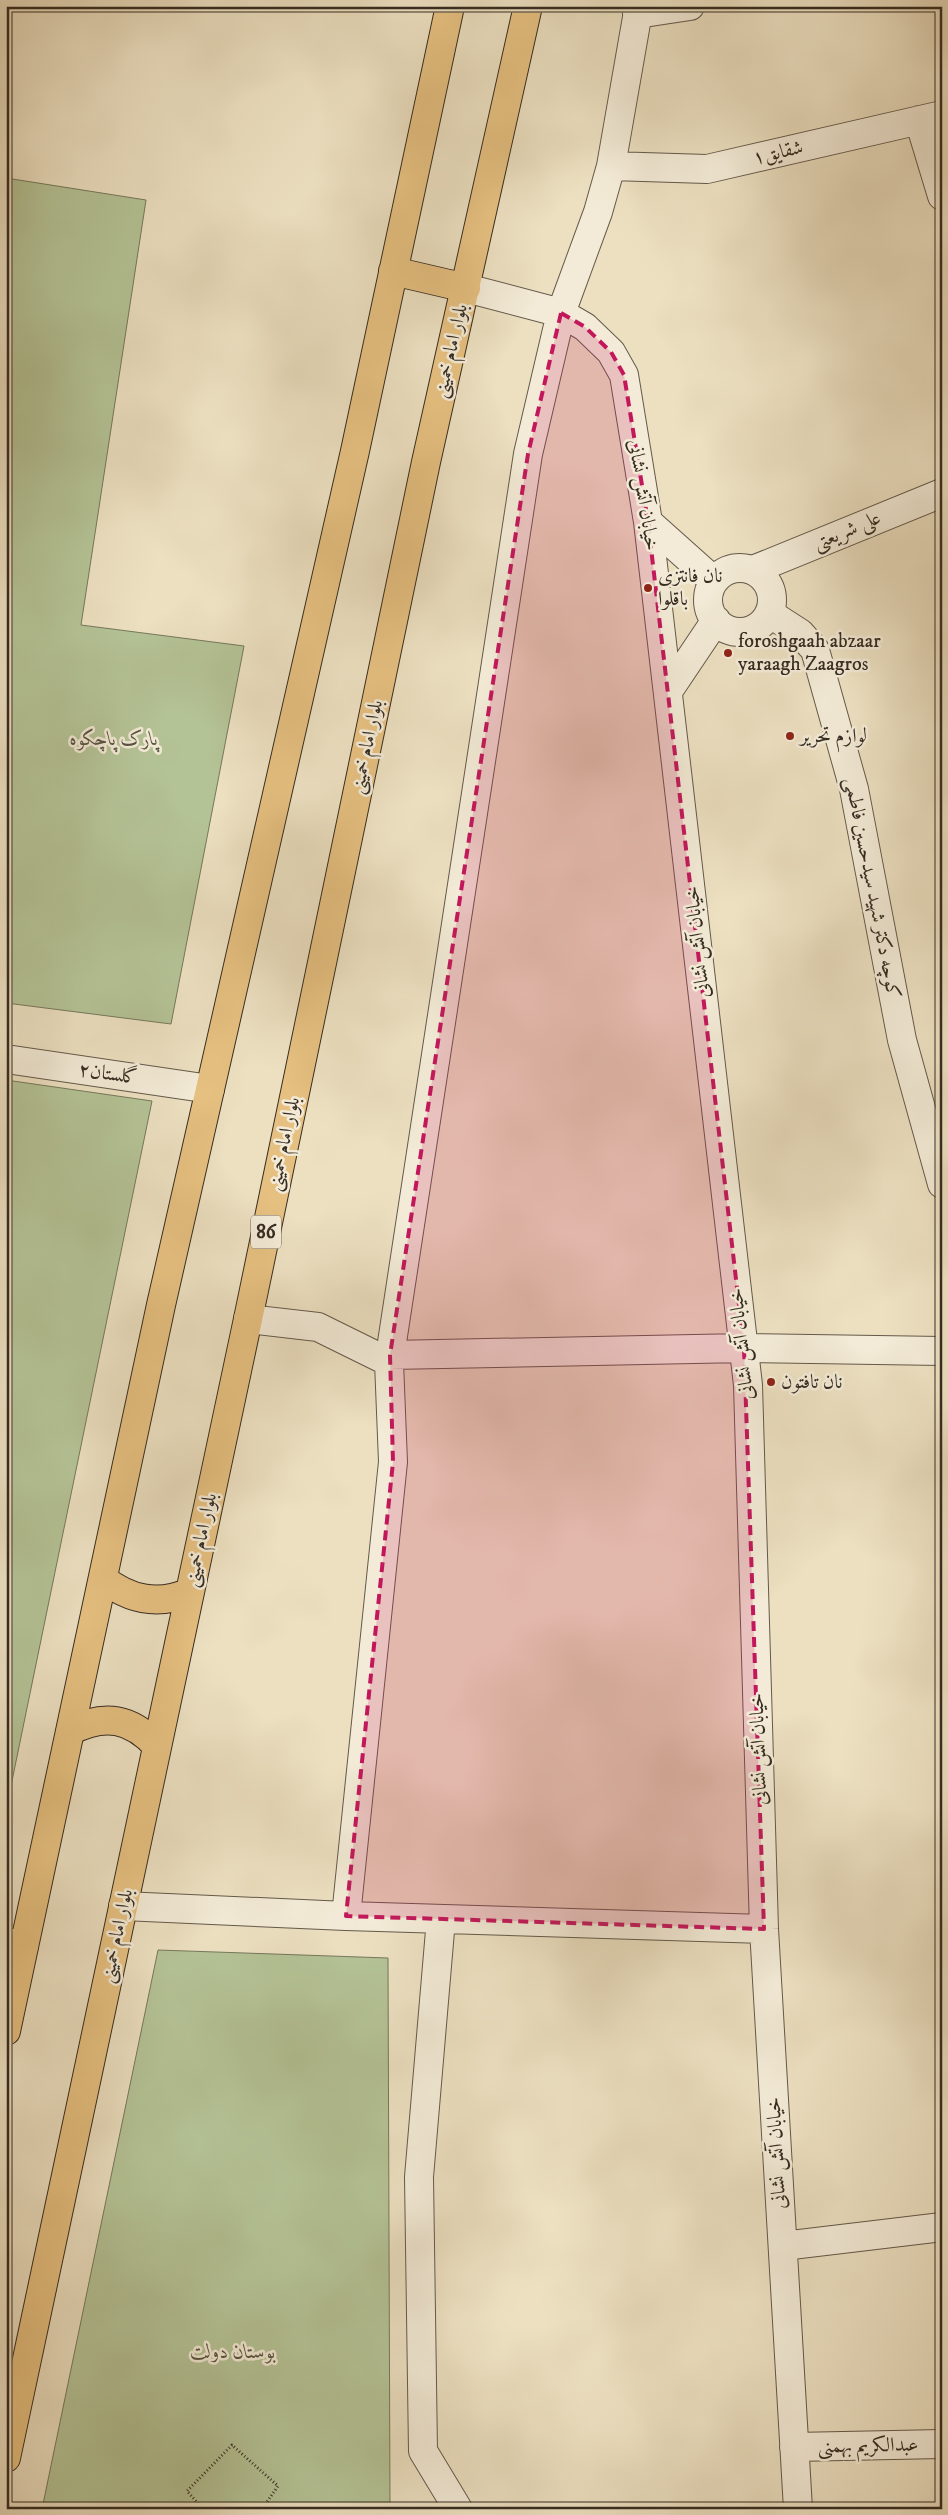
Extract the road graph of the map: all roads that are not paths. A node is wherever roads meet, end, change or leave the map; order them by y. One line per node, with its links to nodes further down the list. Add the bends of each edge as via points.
1 (450, 6): 8 (main road)
2 (528, 6): 9 (main road, بلوار امام خمینی / 86)
3 (690, 6): 4 (street)
4 (638, 10): 6 (street)
5 (930, 118): 6 (street, شقایق۱, via 708,169); 7 (street)
6 (611, 166): 10 (street, via 598,212)
7 (942, 196)
8 (393, 271): 9 (main road); 19 (main road)
9 (466, 288): 10 (street, خیابان آتش نشانی); 21 (main road, بلوار امام خمینی / 86, via 424,472)
10 (561, 313): 12 (street, خیابان آتش نشانی, via 585,327 611,352 624,375); 24 (street, via 528,454)
11 (942, 492): 13 (street, علی شریعتی)
12 (648, 522): 14 (street); 17 (street, خیابان آتش نشانی)
13 (753, 570): 14 (street, via 732,569); 15 (street, via 762,575 772,593)
14 (714, 581): 16 (street, via 708,601)
15 (770, 614): 16 (street, via 745,632 724,628); 20 (street, کوچه دکتر شهید سیدحسین فاطمی, via 800,633 815,650 854,789 902,1040)
16 (716, 620): 17 (street)
17 (669, 690): 22 (street, خیابان آتش نشانی)
18 (6, 1059): 19 (street, گلستان۲)
19 (210, 1089): 25 (main road)
20 (942, 1184)
21 (248, 1319): 24 (street, via 318,1327); 26 (main road, بلوار امام خمینی / 86)
22 (744, 1348): 23 (street); 24 (street); 32 (street, خیابان آتش نشانی)
23 (942, 1350)
24 (389, 1359): 30 (street, via 393,1462)
25 (103, 1579): 26 (main road, via 128,1595 143,1599 175,1598); 27 (main road)
26 (190, 1592): 28 (main road, بلوار امام خمینی / 86)
27 (70, 1731): 28 (main road, via 91,1722 112,1720 130,1724); 33 (main road)
28 (157, 1746): 29 (main road, بلوار امام خمینی / 86)
29 (123, 1906): 30 (street); 39 (main road, بلوار امام خمینی / 86)
30 (346, 1916): 31 (street)
31 (441, 1919): 32 (street); 40 (street, via 419,2177 423,2451)
32 (764, 1929): 36 (street, خیابان آتش نشانی)
33 (15, 1944): 34 (main road)
34 (6, 2032)
35 (942, 2227): 36 (street)
36 (782, 2246): 38 (street, خیابان آتش نشانی)
37 (942, 2444): 38 (street, عبدالکریم بهمنی)
38 (794, 2447): 41 (street, خیابان آتش نشانی)
39 (6, 2458)
40 (458, 2509)
41 (798, 2509)

